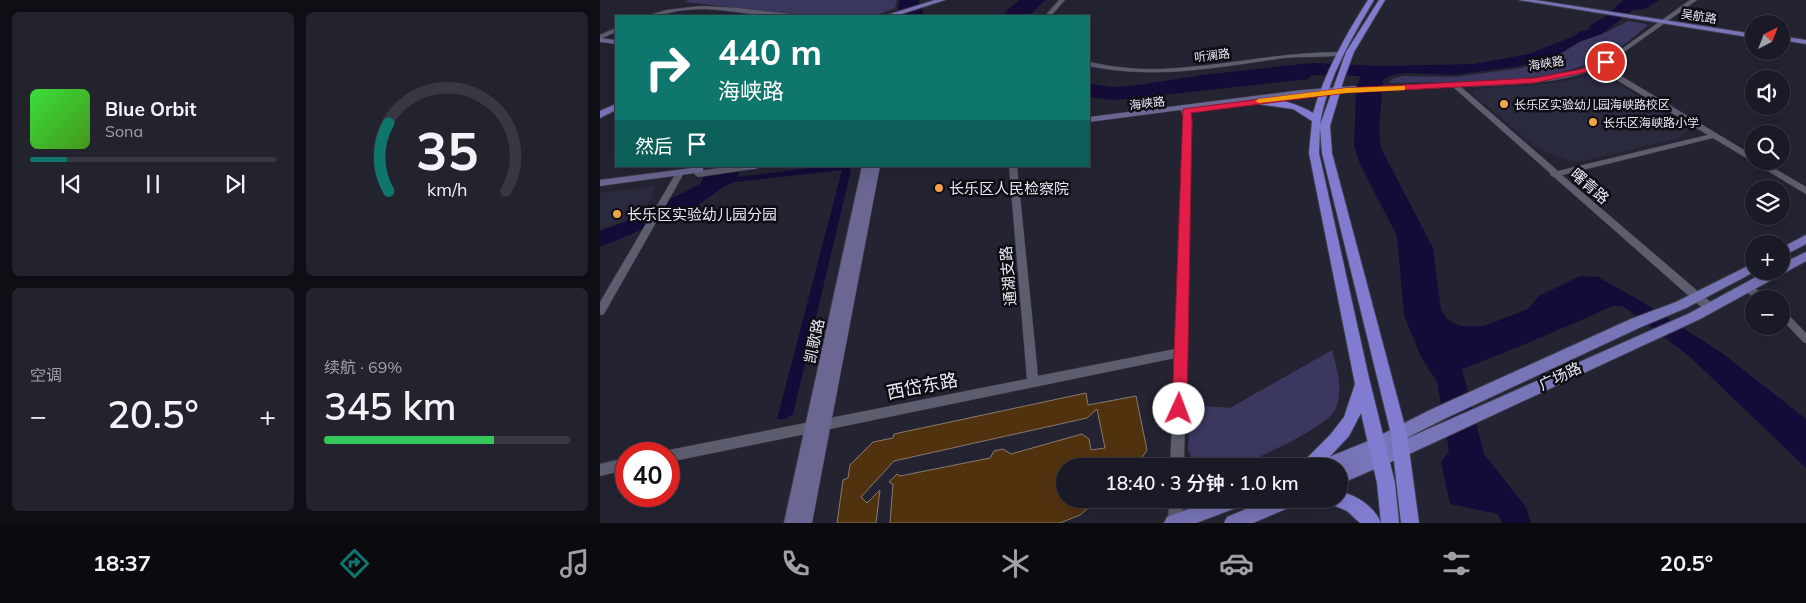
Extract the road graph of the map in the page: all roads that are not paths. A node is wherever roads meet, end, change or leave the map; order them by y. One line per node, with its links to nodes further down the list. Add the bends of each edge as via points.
1 (942, 0): 10 (main road)
2 (952, 0): 10 (main road)
3 (1062, 0): 15 (street)
4 (1371, 0): 23 (highway)
5 (1382, 0): 27 (highway)
6 (1522, 0): 11 (main road, 吴航路)
7 (1538, 0): 11 (main road, 吴航路)
8 (1688, 0): 16 (street, 海峡路)
9 (1694, 0): 16 (street, 海峡路)
10 (923, 7): 14 (main road)
11 (1604, 12): 16 (main road, 吴航路)
12 (652, 15): 13 (street, via 674,8 697,6)
13 (781, 15)
14 (896, 15)
15 (1049, 15)
16 (1662, 21): 18 (main road, 吴航路); 25 (street, 海峡路, via 1611,59)
17 (615, 30): 19 (street)
18 (1745, 34)
19 (600, 38): 21 (main road)
20 (1790, 40): 22 (main road)
21 (615, 42)
22 (1806, 43)
23 (1339, 54): 24 (street, 听澜路, via 1291,56 1158,72); 27 (highway)
24 (1090, 64)
25 (1596, 65): 26 (street, 海峡路, via 1534,81); 37 (street)
26 (1453, 85): 28 (street, 海峡路); 46 (street, 曙青路)
27 (1332, 87): 28 (main road, 海峡路); 29 (main road, 海峡路); 32 (main road, 海峡路); 35 (highway); 67 (highway, via 1326,126 1327,154)
28 (1353, 89)
29 (1257, 101): 32 (main road, 海峡路); 35 (highway, via 1290,104)
30 (615, 103): 33 (main road)
31 (615, 108): 34 (main road)
32 (1185, 109): 36 (main road, 海峡路); 63 (street, via 1188,119)
33 (600, 110)
34 (600, 115)
35 (1316, 120): 64 (highway, via 1314,153)
36 (1090, 122)
37 (1713, 136): 38 (street); 46 (street)
38 (1745, 154)
39 (726, 167): 45 (street)
40 (751, 167): 45 (street)
41 (867, 167): 66 (main road, 凯歌路)
42 (875, 167): 66 (main road, 凯歌路)
43 (1013, 167): 65 (street, 通湖支路)
44 (1772, 170): 49 (street)
45 (699, 172): 47 (main road)
46 (1554, 174): 58 (street, 曙青路)
47 (679, 175): 48 (main road); 60 (street)
48 (600, 185)
49 (1806, 190)
50 (1806, 239): 51 (main road)
51 (1790, 248)
52 (1806, 256): 53 (main road)
53 (1790, 264)
54 (1745, 272): 58 (main road, 广场路)
55 (1762, 280): 56 (main road, 广场路)
56 (1747, 288): 57 (street); 59 (main road, 广场路)
57 (1750, 290)
58 (1698, 297): 59 (street, 曙青路); 67 (main road, 广场路, via 1436,415)
59 (1710, 308): 67 (main road, 广场路, via 1439,432)
60 (600, 310)
61 (1790, 323): 62 (street)
62 (1806, 340)
63 (1182, 352): 65 (street, 西岱东路); 70 (street)
64 (1361, 378): 68 (highway); 71 (highway, via 1359,402 1353,418 1340,437)
65 (1033, 383): 66 (street, 西岱东路)
66 (819, 425): 69 (street, 西岱东路); 80 (main road, 凯歌路); 81 (main road, 凯歌路)
67 (1400, 442): 68 (main road, 广场路); 86 (highway)
68 (1379, 452): 72 (main road, 广场路); 75 (main road, 广场路); 85 (highway)
69 (680, 454)
70 (1177, 458)
71 (1318, 458)
72 (1348, 460)
73 (615, 467): 74 (street)
74 (600, 470)
75 (1348, 471)
76 (1348, 502): 84 (highway)
77 (1175, 508): 82 (street)
78 (1214, 508): 82 (main road)
79 (1268, 508): 83 (main road)
80 (792, 523)
81 (804, 523)
82 (1174, 523)
83 (1233, 523)
84 (1372, 523)
85 (1390, 523)
86 (1410, 523)

